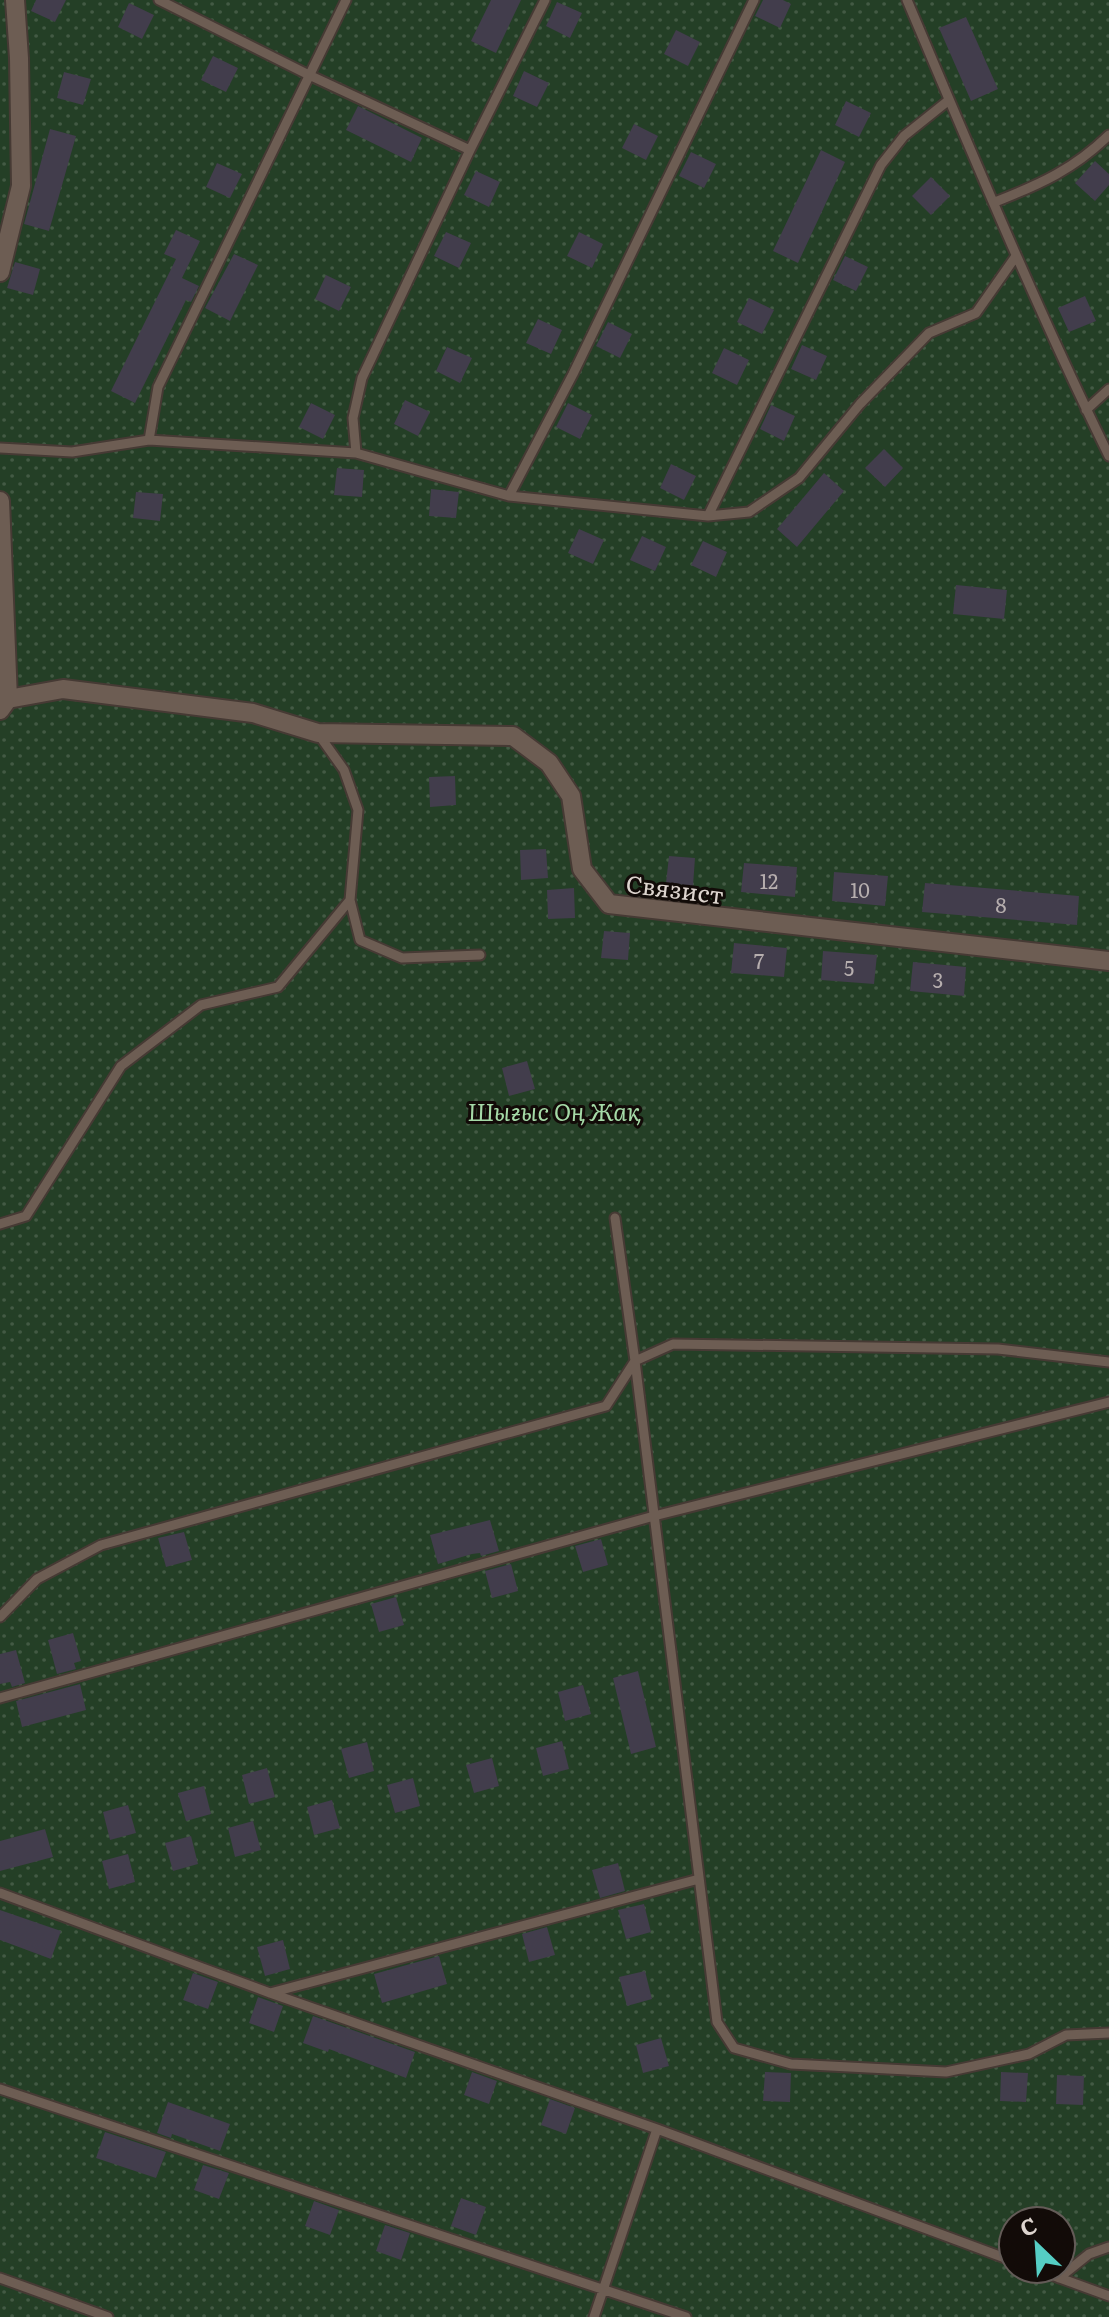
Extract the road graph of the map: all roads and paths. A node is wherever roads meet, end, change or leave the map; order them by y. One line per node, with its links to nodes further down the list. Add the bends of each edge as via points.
1 (15, 0): 13 (street, via 21,186)
2 (159, 0): 7 (lane)
3 (346, 0): 7 (lane)
4 (545, 0): 10 (lane)
5 (754, 0): 20 (lane)
6 (907, 0): 8 (lane)
7 (309, 75): 10 (lane); 16 (lane, via 158,387)
8 (949, 100): 11 (lane); 22 (lane, via 904,136 881,165)
9 (1109, 135): 11 (lane, via 1085,159)
10 (470, 150): 18 (lane, via 362,378 353,418)
11 (995, 202): 12 (lane)
12 (1016, 256): 15 (lane); 22 (lane, via 976,313 929,333 799,478 749,512)
13 (0, 272)
14 (1109, 389): 15 (lane)
15 (1086, 410): 19 (lane)
16 (149, 440): 17 (lane, via 72,452); 18 (lane)
17 (0, 448)
18 (356, 453): 20 (lane)
19 (1109, 456)
20 (509, 496): 22 (lane)
21 (0, 501): 23 (street)
22 (708, 516)
23 (1, 557): 24 (street)
24 (4, 704): 25 (street, Связист, via 63,689 253,713)
25 (318, 733): 26 (lane, via 344,770 358,810); 28 (street, Связист, via 513,736 549,763 571,796 582,869 609,904)
26 (350, 900): 27 (lane, via 360,940 402,958); 30 (lane, via 278,987 201,1005 121,1066 26,1216)
27 (480, 955)
28 (1109, 961)
29 (615, 1218): 31 (lane)
30 (0, 1224)
31 (635, 1361): 32 (lane, via 673,1344 998,1349); 34 (lane); 35 (lane, via 606,1406 101,1545 37,1579)
32 (1109, 1362)
33 (1109, 1402): 34 (lane)
34 (654, 1516): 36 (lane); 37 (lane)
35 (0, 1617)
36 (0, 1698)
37 (699, 1879): 39 (lane); 40 (lane, via 717,2022 734,2048 791,2064 946,2072 1029,2054 1066,2035)
38 (0, 1893): 39 (lane)
39 (270, 1993): 42 (lane)
40 (1109, 2033)
41 (0, 2089): 48 (lane)
42 (657, 2129): 44 (lane); 48 (lane)
43 (1109, 2247): 45 (lane)
44 (997, 2255)
45 (1077, 2264)
46 (0, 2278): 50 (lane)
47 (1077, 2284): 49 (lane)
48 (604, 2289): 51 (lane); 52 (lane)
49 (1109, 2296)
50 (108, 2317)
51 (594, 2317)
52 (686, 2317)

